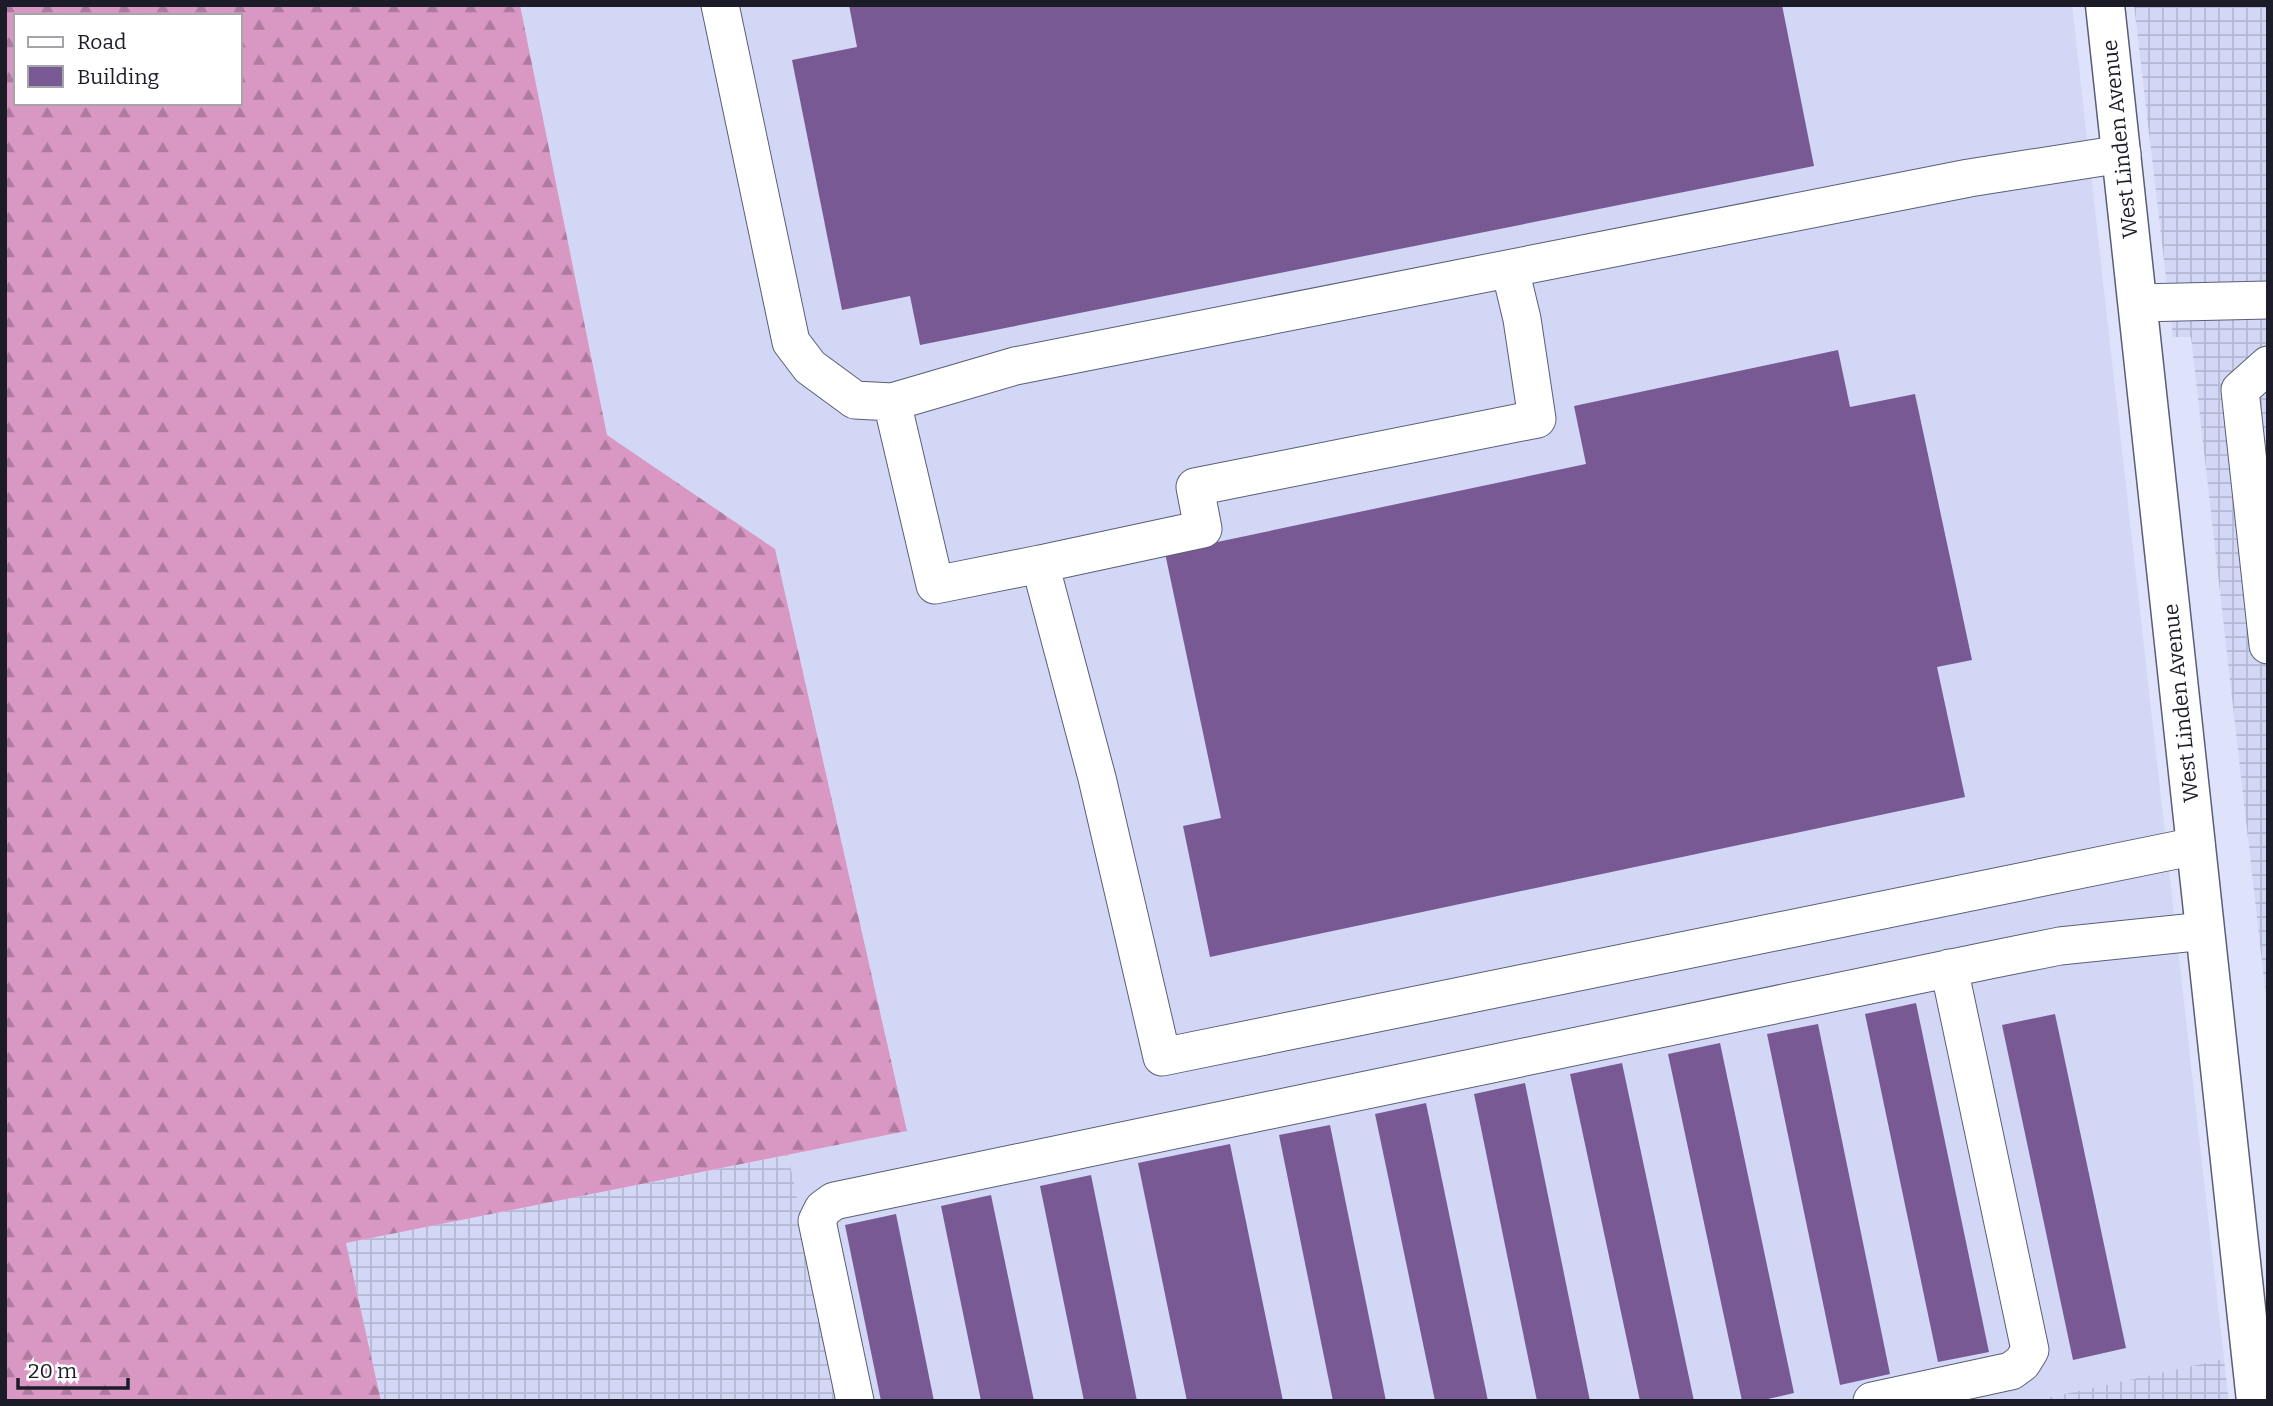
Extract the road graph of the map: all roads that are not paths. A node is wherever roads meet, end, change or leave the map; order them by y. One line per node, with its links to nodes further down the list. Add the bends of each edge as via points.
1 (720, 5): 8 (lane, via 791,342 810,367 855,400)
2 (2105, 5): 3 (main road, West Linden Avenue)
3 (2122, 154): 4 (lane, via 1969,178); 6 (main road, West Linden Avenue)
4 (1510, 269): 8 (lane, via 1015,366); 9 (lane, via 1537,419 1195,487 1203,529)
5 (2268, 300): 6 (lane)
6 (2138, 303): 11 (main road, West Linden Avenue)
7 (2268, 365): 10 (lane, via 2240,390)
8 (892, 402): 9 (lane, via 935,585)
9 (1040, 564): 11 (lane, via 1097,778 1162,1057)
10 (2268, 645)
11 (2196, 846): 12 (main road, West Linden Avenue)
12 (2205, 931): 13 (lane, via 2060,946); 16 (main road, West Linden Avenue)
13 (1949, 968): 14 (lane, via 834,1201 817,1221); 15 (lane, via 2030,1350 2011,1371)
14 (855, 1401)
15 (1872, 1401)
16 (2256, 1401)

